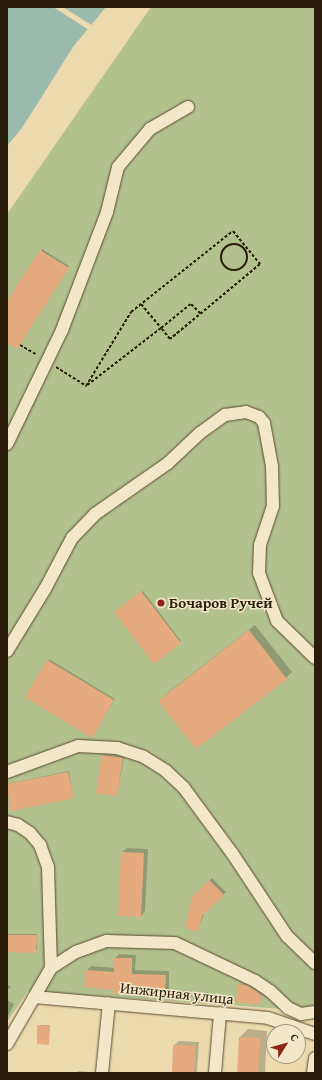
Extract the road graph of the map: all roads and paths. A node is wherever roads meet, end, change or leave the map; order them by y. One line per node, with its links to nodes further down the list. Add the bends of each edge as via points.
1 (188, 108): 6 (street, via 150,129 118,167 107,212 62,330)
2 (246, 248): 2 (path, via 248,259 242,268 232,271 223,266 221,255 226,246 236,244); 3 (path, via 233,231); 4 (path, via 260,264)
3 (141, 304): 5 (path); 5 (path, via 131,312 86,386)
4 (200, 313): 5 (path, via 191,304); 5 (path, via 170,340)
5 (161, 328)
6 (7, 444)
7 (7, 651): 8 (street, via 45,590 72,538 95,514 168,463 200,433 225,415 246,412 264,422 272,466 273,506 260,545 259,573 277,621)
8 (315, 658)
9 (7, 772): 11 (street, via 78,746 117,748 144,757 166,771 184,788 232,853 287,936)
10 (7, 822): 12 (street, via 18,825 30,833 40,845 48,867)
11 (315, 963)
12 (51, 968): 13 (street); 15 (street, via 76,952 107,941 175,943 255,981 288,1008 301,1014)
13 (34, 997): 14 (street, Инжирная улица); 18 (street)
14 (109, 1003): 16 (street, Инжирная улица); 20 (street)
15 (315, 1012)
16 (220, 1013): 17 (street, Инжирная улица, via 268,1018); 21 (street)
17 (315, 1034)
18 (7, 1044)
19 (315, 1058): 22 (street)
20 (102, 1073)
21 (215, 1073)
22 (313, 1073)

